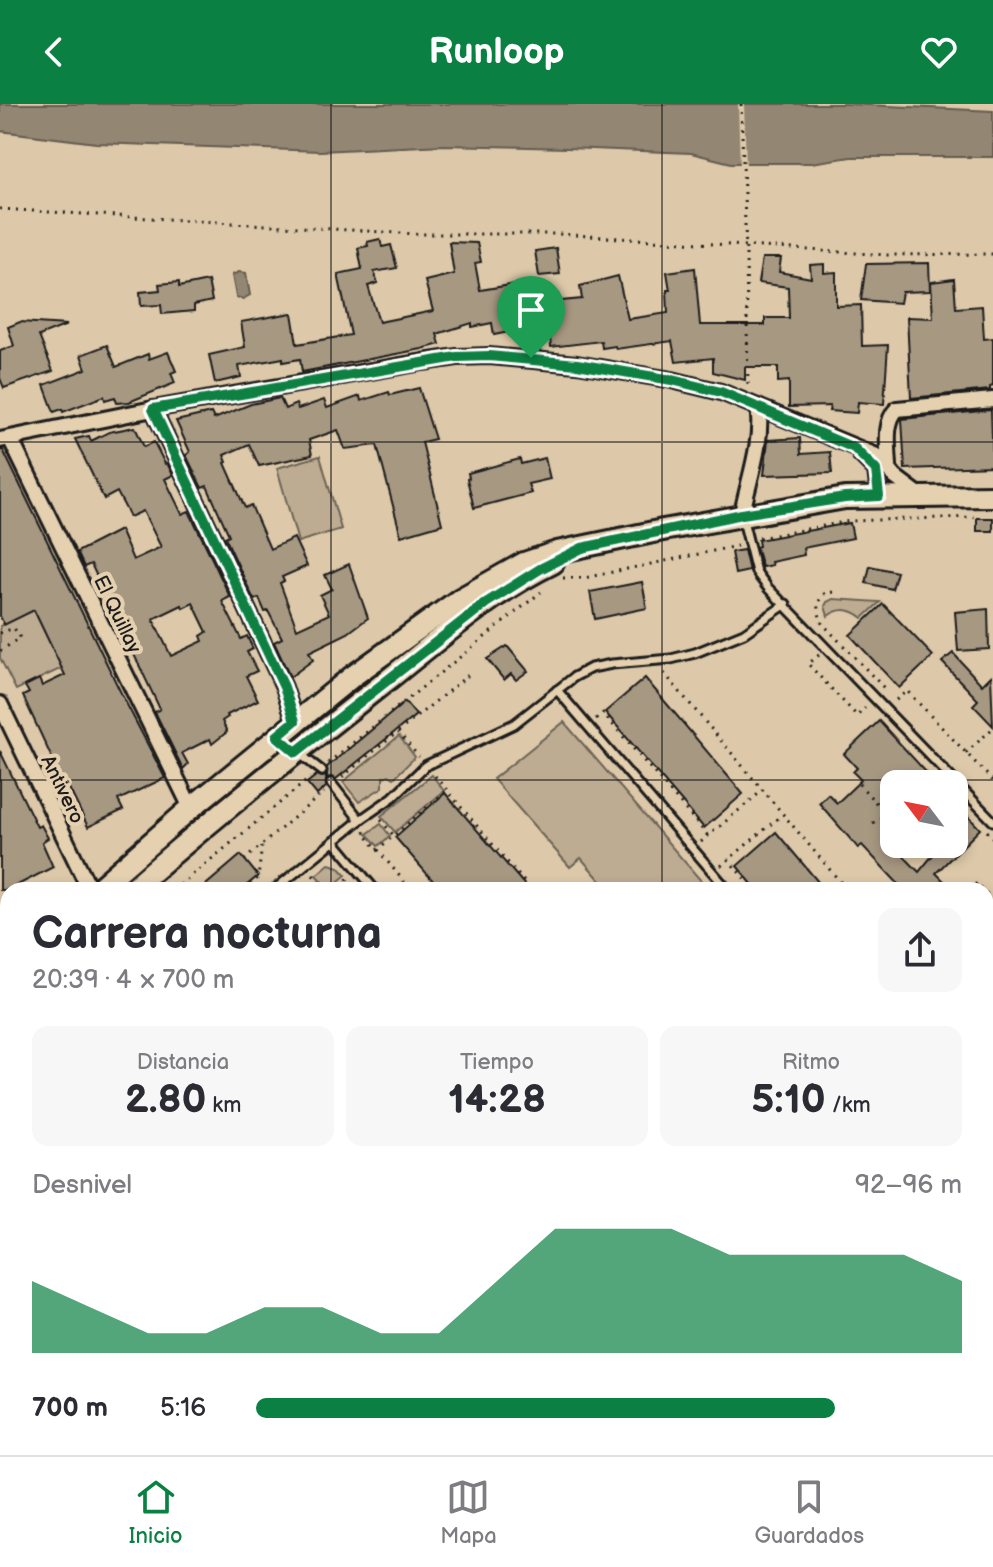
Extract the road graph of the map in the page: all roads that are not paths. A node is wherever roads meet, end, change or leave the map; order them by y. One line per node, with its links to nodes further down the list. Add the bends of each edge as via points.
1 (993, 400): 6 (street, via 897,409 889,425)
2 (753, 405): 3 (street, via 672,380 531,358 479,356); 5 (street); 10 (street, via 760,416)
3 (153, 409): 4 (street); 15 (street, via 284,687)
4 (5, 439): 20 (street, El Quillay)
5 (854, 448): 6 (street, via 879,457); 8 (street, via 876,470)
6 (889, 469): 7 (street)
7 (919, 495): 8 (main road); 9 (main road)
8 (879, 496): 10 (main road)
9 (993, 496)
10 (742, 514): 11 (main road); 12 (lane, via 756,572)
11 (582, 548): 15 (main road, via 532,560 485,582); 17 (main road, via 486,603)
12 (786, 604): 13 (lane, via 722,643 671,659 591,668); 23 (lane)
13 (557, 690): 22 (lane, via 500,732 425,766); 32 (lane)
14 (0, 704): 26 (street, Antivero)
15 (295, 721): 16 (main road)
16 (277, 736): 17 (lane); 20 (main road)
17 (296, 752): 18 (lane); 21 (main road)
18 (322, 771)
19 (332, 784): 22 (lane)
20 (199, 801): 21 (main road); 25 (main road)
21 (223, 813): 29 (main road)
22 (360, 820): 24 (lane)
23 (993, 821)
24 (334, 841): 30 (lane); 31 (lane)
25 (130, 861): 27 (main road); 28 (lane)
26 (86, 882)
27 (106, 882)
28 (141, 882)
29 (146, 882)
30 (284, 882)
31 (368, 882)
32 (721, 882)

